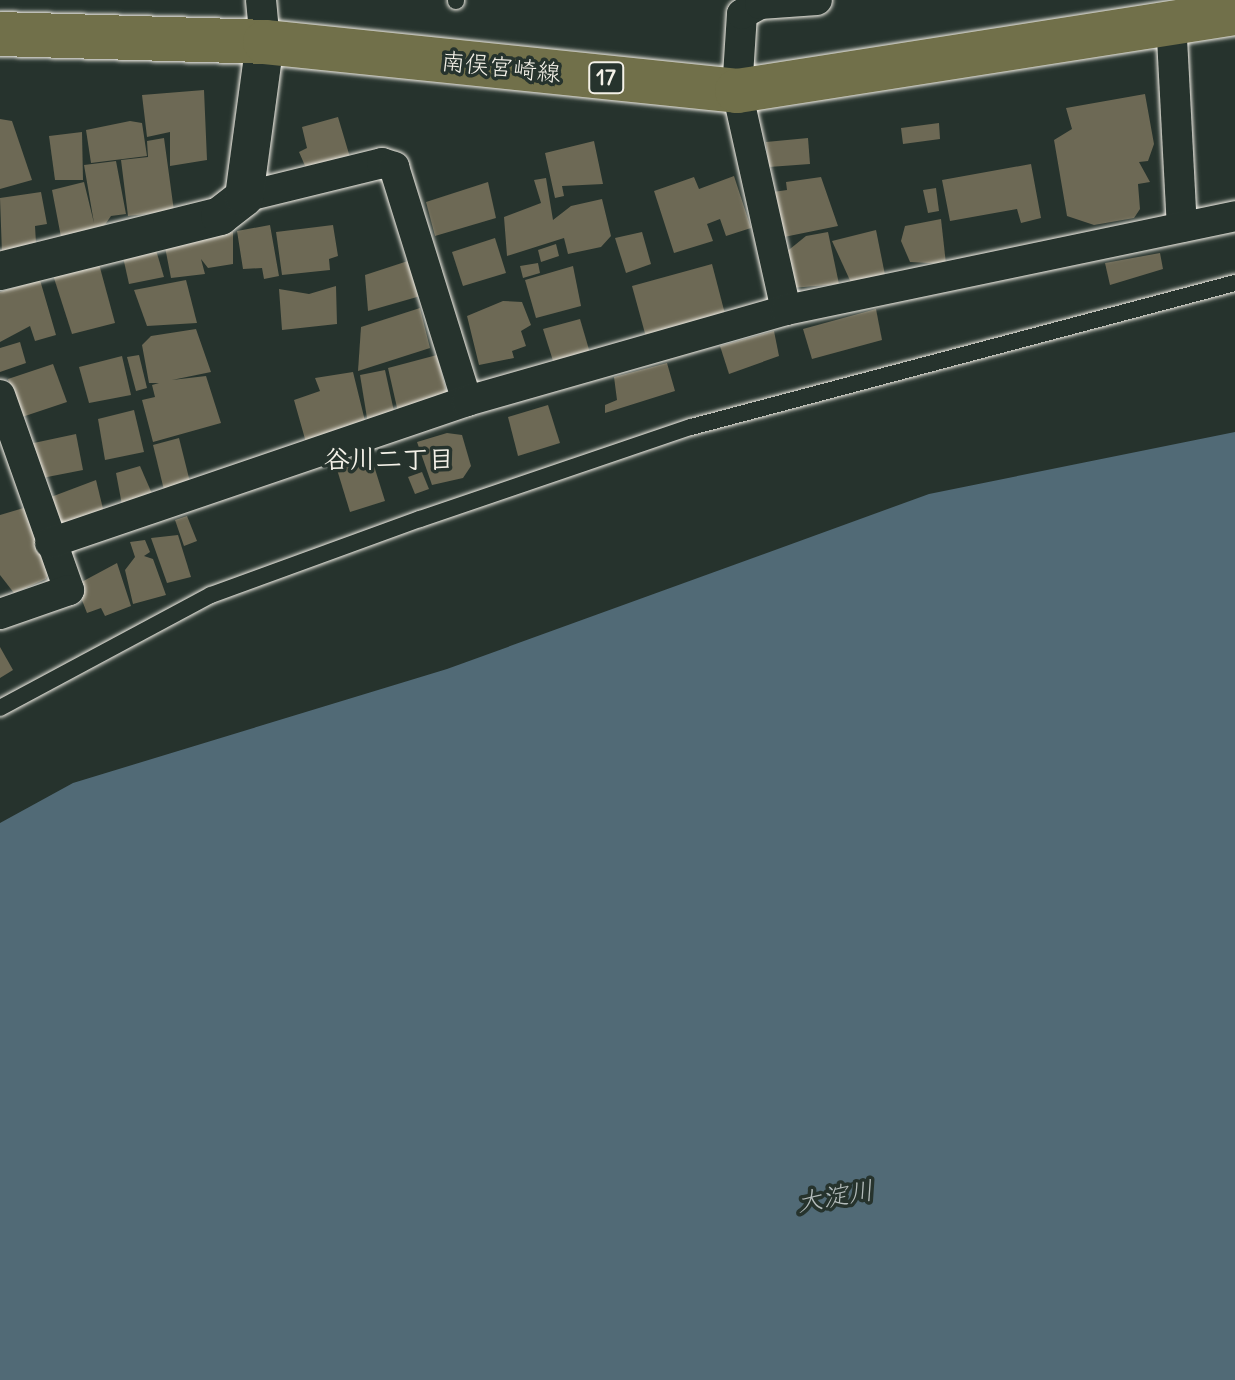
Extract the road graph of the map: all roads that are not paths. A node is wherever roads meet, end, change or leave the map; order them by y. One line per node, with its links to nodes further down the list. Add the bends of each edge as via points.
1 (817, 0): 5 (street, via 760,4 742,14)
2 (1207, 12): 5 (main road, 南俣宮崎線 / 17); 8 (street)
3 (263, 21): 4 (main road, 南俣宮崎線 / 17); 5 (main road, 南俣宮崎線 / 17); 6 (street)
4 (0, 34)
5 (737, 91): 11 (street)
6 (244, 197): 9 (street, via 220,216); 13 (street, via 382,163 394,167)
7 (1235, 216): 8 (street)
8 (1182, 227): 11 (street)
9 (0, 271)
10 (1235, 283): 16 (lane, via 691,427 435,514 211,595)
11 (786, 310): 13 (street)
12 (0, 395): 14 (street)
13 (467, 401): 14 (street)
14 (50, 543): 15 (street, via 69,590)
15 (0, 614)
16 (0, 708)

